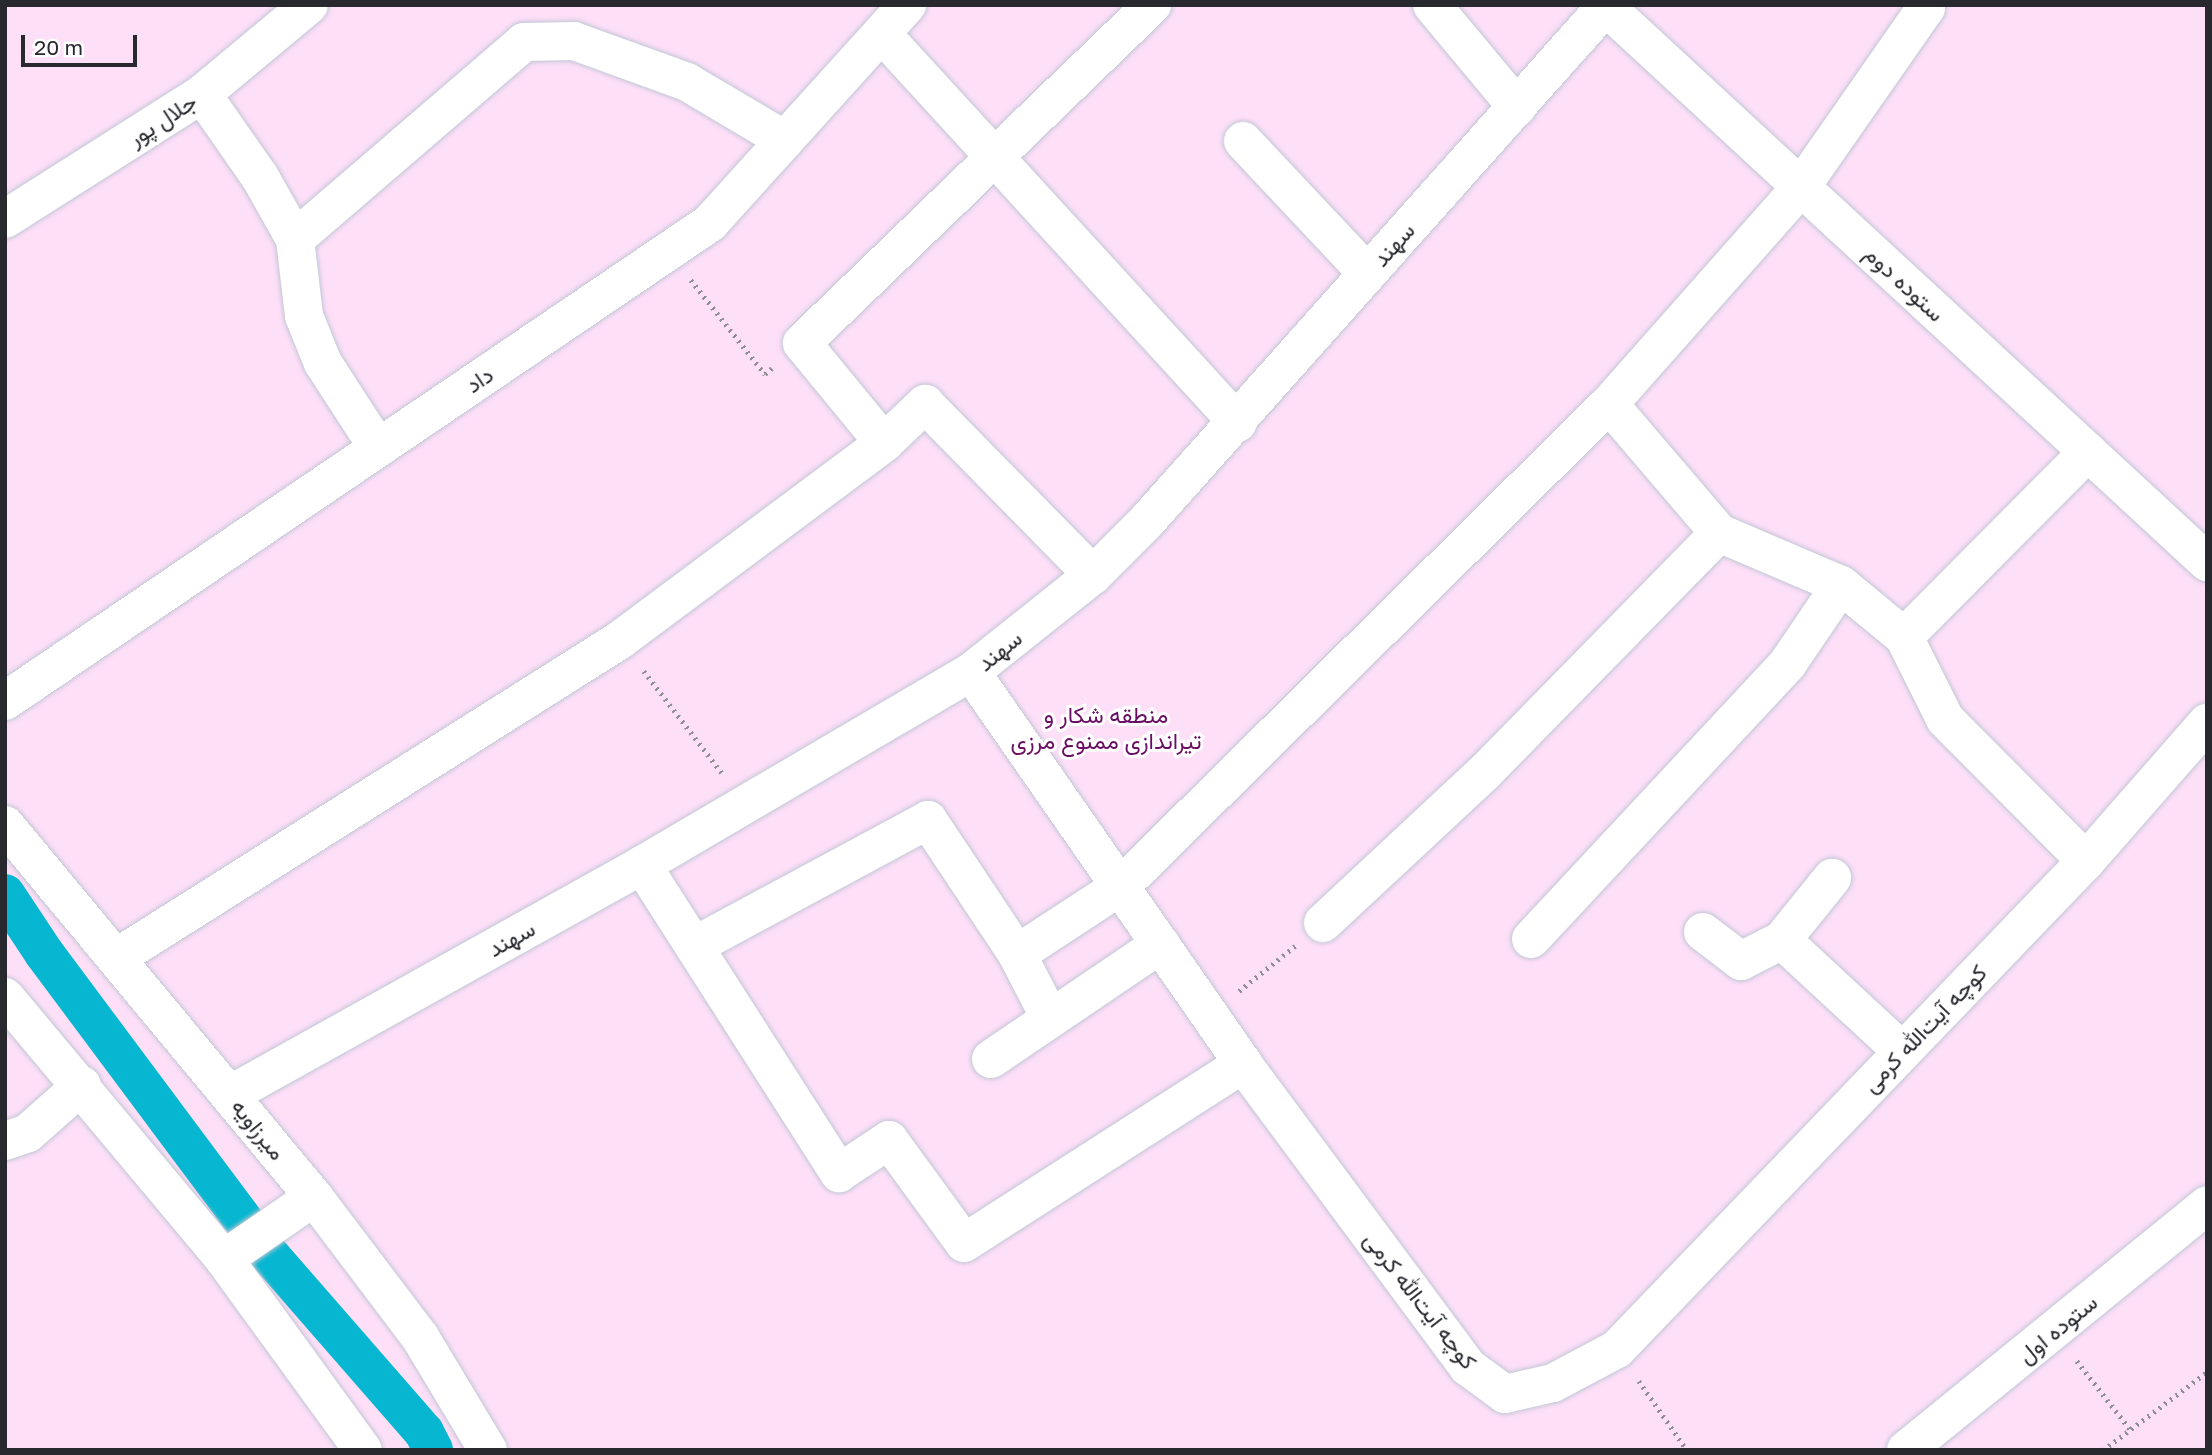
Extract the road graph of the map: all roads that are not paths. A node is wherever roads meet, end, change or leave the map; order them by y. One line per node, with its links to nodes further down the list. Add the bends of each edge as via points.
1 (309, 5): 8 (street, جلال پور)
2 (908, 5): 7 (street, داد)
3 (1152, 5): 12 (street)
4 (1432, 5): 9 (street)
5 (1924, 5): 13 (street)
6 (1605, 6): 9 (street, سهند); 13 (street, ستوده دوم)
7 (882, 34): 10 (street, داد); 12 (street)
8 (202, 94): 14 (street, جلال پور); 15 (street, via 260,177)
9 (1517, 107): 16 (street, سهند)
10 (785, 140): 15 (street, via 675,78 574,41 524,42); 20 (street, داد, via 710,223)
11 (1243, 141): 16 (street)
12 (997, 159): 18 (street); 19 (street, via 802,343)
13 (1801, 187): 17 (street); 21 (street, ستوده دوم)
14 (5, 219)
15 (295, 239): 20 (street, via 309,328 323,363)
16 (1367, 273): 18 (street, سهند)
17 (1609, 404): 22 (street); 34 (street)
18 (1238, 424): 24 (street, سهند)
19 (884, 443): 24 (street, via 925,404); 42 (street, via 620,640)
20 (378, 449): 28 (street, داد)
21 (2088, 452): 23 (street, ستوده دوم); 26 (street)
22 (1719, 533): 25 (street); 35 (street, via 1484,773)
23 (2207, 562)
24 (1093, 575): 27 (street, سهند)
25 (1841, 585): 26 (street); 37 (street, via 1788,663)
26 (1904, 637): 31 (street, via 1945,719)
27 (971, 672): 32 (street, سهند); 34 (street, کوچه آیت‌الله کرمی)
28 (5, 701)
29 (2207, 723): 31 (street, کوچه آیت‌الله کرمی)
30 (5, 825): 42 (street, میرزاویه)
31 (2086, 861): 45 (street, کوچه آیت‌الله کرمی)
32 (642, 865): 40 (street); 49 (street, سهند)
33 (1832, 878): 38 (street)
34 (1121, 886): 39 (street, کوچه آیت‌الله کرمی); 41 (street)
35 (1322, 923)
36 (1703, 932): 38 (street, via 1741,961)
37 (1531, 939)
38 (1782, 940): 45 (street)
39 (1161, 944): 44 (street); 47 (street, کوچه آیت‌الله کرمی)
40 (694, 946): 41 (street, via 928,820); 47 (street, via 839,1173 889,1140 964,1243)
41 (1017, 954): 44 (street)
42 (116, 958): 49 (street, میرزاویه)
43 (5, 997): 48 (street)
44 (1050, 1018): 46 (street)
45 (1902, 1051): 47 (street, کوچه آیت‌الله کرمی, via 1617,1349 1553,1383 1505,1394 1468,1367)
46 (990, 1059)
47 (1242, 1064)
48 (82, 1085): 50 (street, via 27,1133); 53 (street)
49 (231, 1094): 51 (street, میرزاویه)
50 (5, 1141)
51 (314, 1197): 53 (street); 55 (street, میرزاویه, via 420,1337)
52 (2207, 1205): 56 (street, ستوده اول)
53 (232, 1254): 54 (street)
54 (363, 1450)
55 (488, 1450)
56 (1906, 1450)

